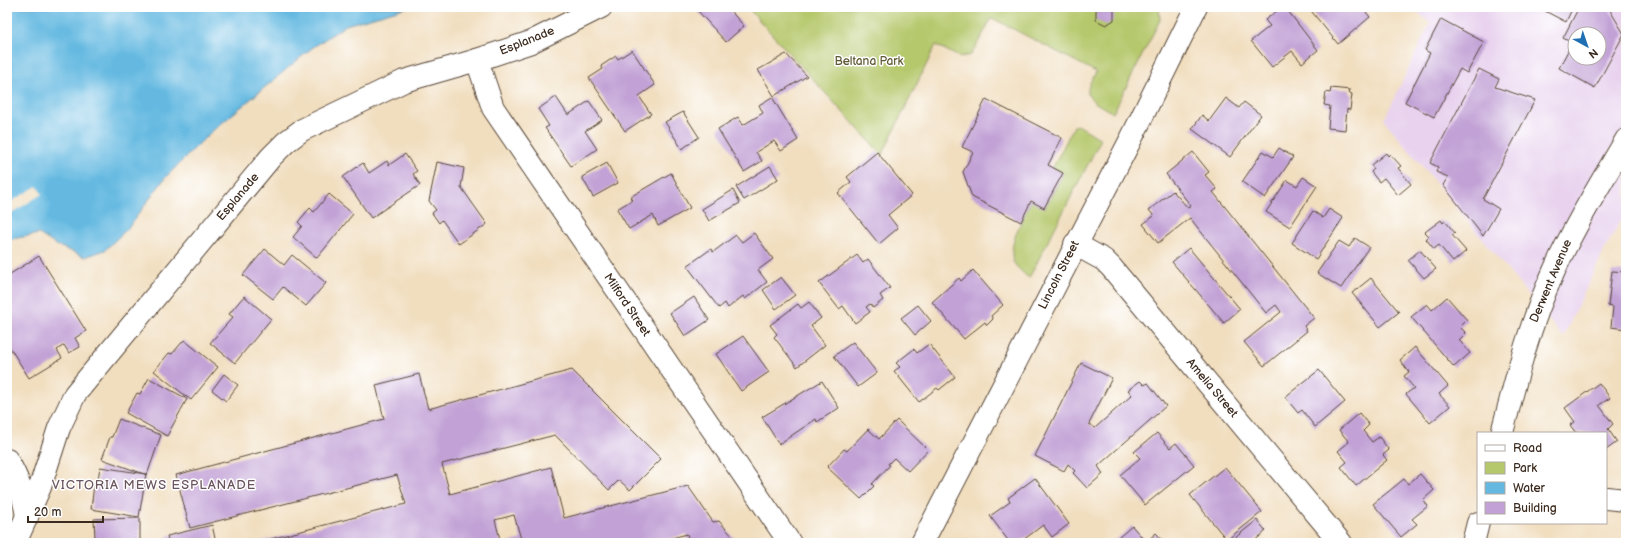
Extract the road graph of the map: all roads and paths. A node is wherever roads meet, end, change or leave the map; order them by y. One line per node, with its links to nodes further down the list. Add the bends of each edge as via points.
1 (600, 7): 3 (street, Esplanade, via 531,42)
2 (1195, 8): 5 (street, Lincoln Street, via 1132,137)
3 (477, 60): 10 (street, Esplanade, via 404,81 302,130 286,142 75,394 59,428 40,487); 13 (street, Milford Street, via 493,108)
4 (1626, 140): 6 (street, Derwent Avenue, via 1554,271 1527,339)
5 (1075, 244): 14 (street, Lincoln Street); 15 (street, Amelia Street, via 1104,260 1111,267)
6 (1502, 432)
7 (7, 460): 10 (street, via 17,475 23,492)
8 (1607, 498): 9 (street)
9 (1626, 500)
10 (27, 517): 12 (street, Esplanade)
11 (1478, 524): 16 (street)
12 (15, 543)
13 (790, 543)
14 (922, 543)
15 (1341, 543)
16 (1473, 543)

